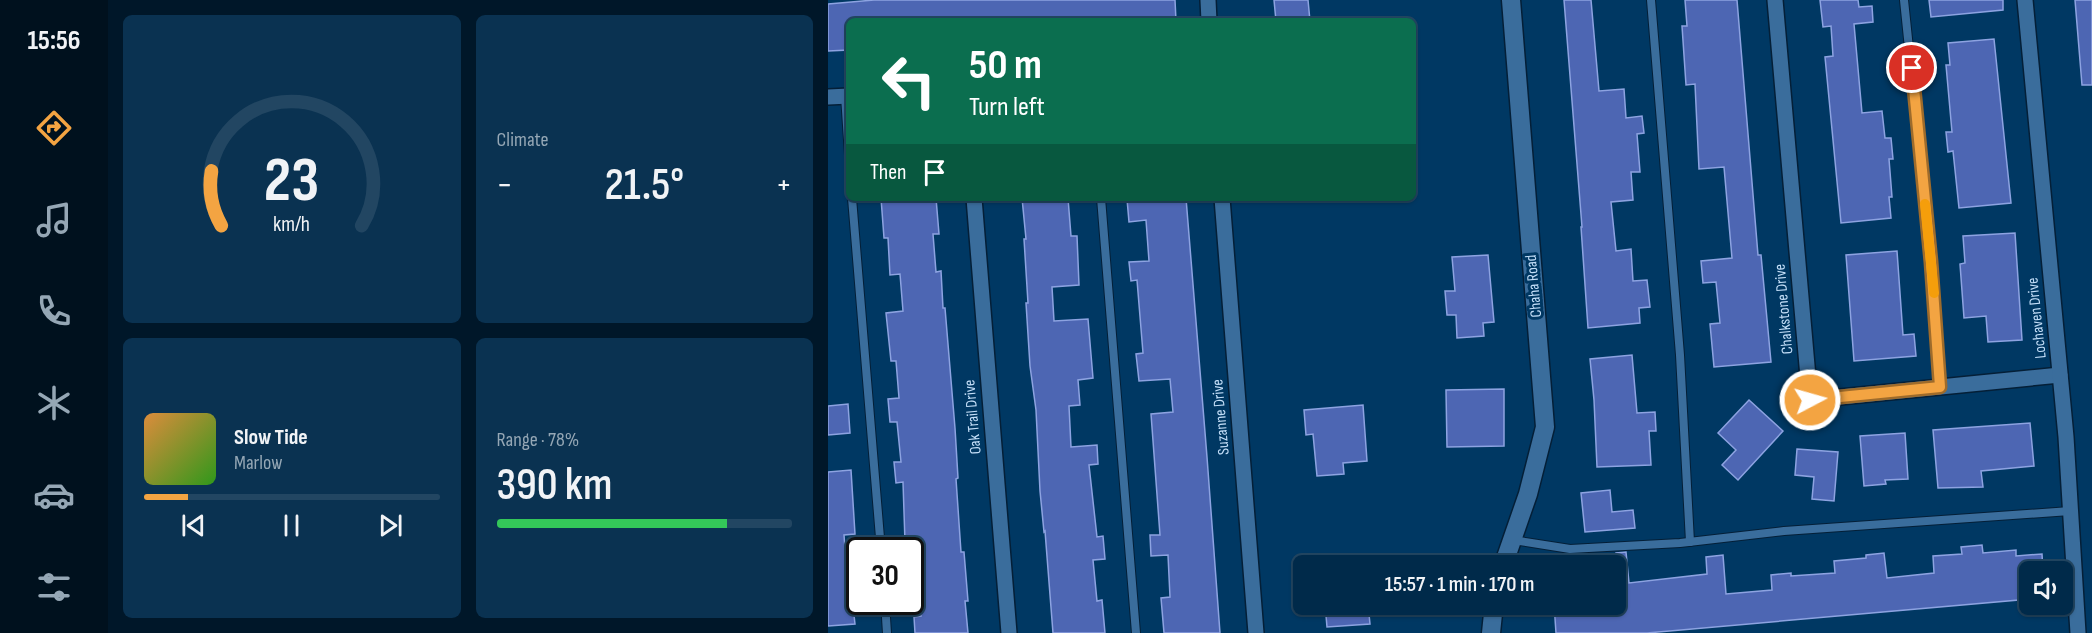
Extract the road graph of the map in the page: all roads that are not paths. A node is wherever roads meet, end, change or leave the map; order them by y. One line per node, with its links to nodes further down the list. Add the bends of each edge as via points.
1 (1208, 0): 7 (street)
2 (1511, 0): 18 (street, Chaha Road, via 1545,427)
3 (1651, 0): 19 (lane, via 1680,354)
4 (1775, 0): 15 (street, Chalkstone Drive, via 1810,400)
5 (1904, 0): 15 (lane)
6 (2025, 0): 14 (street, Lochaven Drive)
7 (1209, 18)
8 (846, 96): 9 (street)
9 (828, 97)
10 (852, 201): 17 (lane)
11 (974, 201): 24 (street, Oak Trail Drive)
12 (1101, 201): 25 (lane)
13 (1222, 201): 26 (street, Suzanne Drive)
14 (2060, 375): 15 (street, Chalkstone Drive); 16 (street, Lochaven Drive)
15 (1940, 387)
16 (2070, 511): 19 (lane, via 1784,531); 28 (street, Lochaven Drive)
17 (880, 537)
18 (1512, 540): 19 (lane, via 1570,549); 20 (street, Chaha Road)
19 (1690, 542)
20 (1507, 555)
21 (886, 615): 23 (lane)
22 (1493, 615): 27 (street)
23 (887, 633)
24 (1010, 633)
25 (1136, 633)
26 (1256, 633)
27 (1491, 633)
28 (2078, 633)

